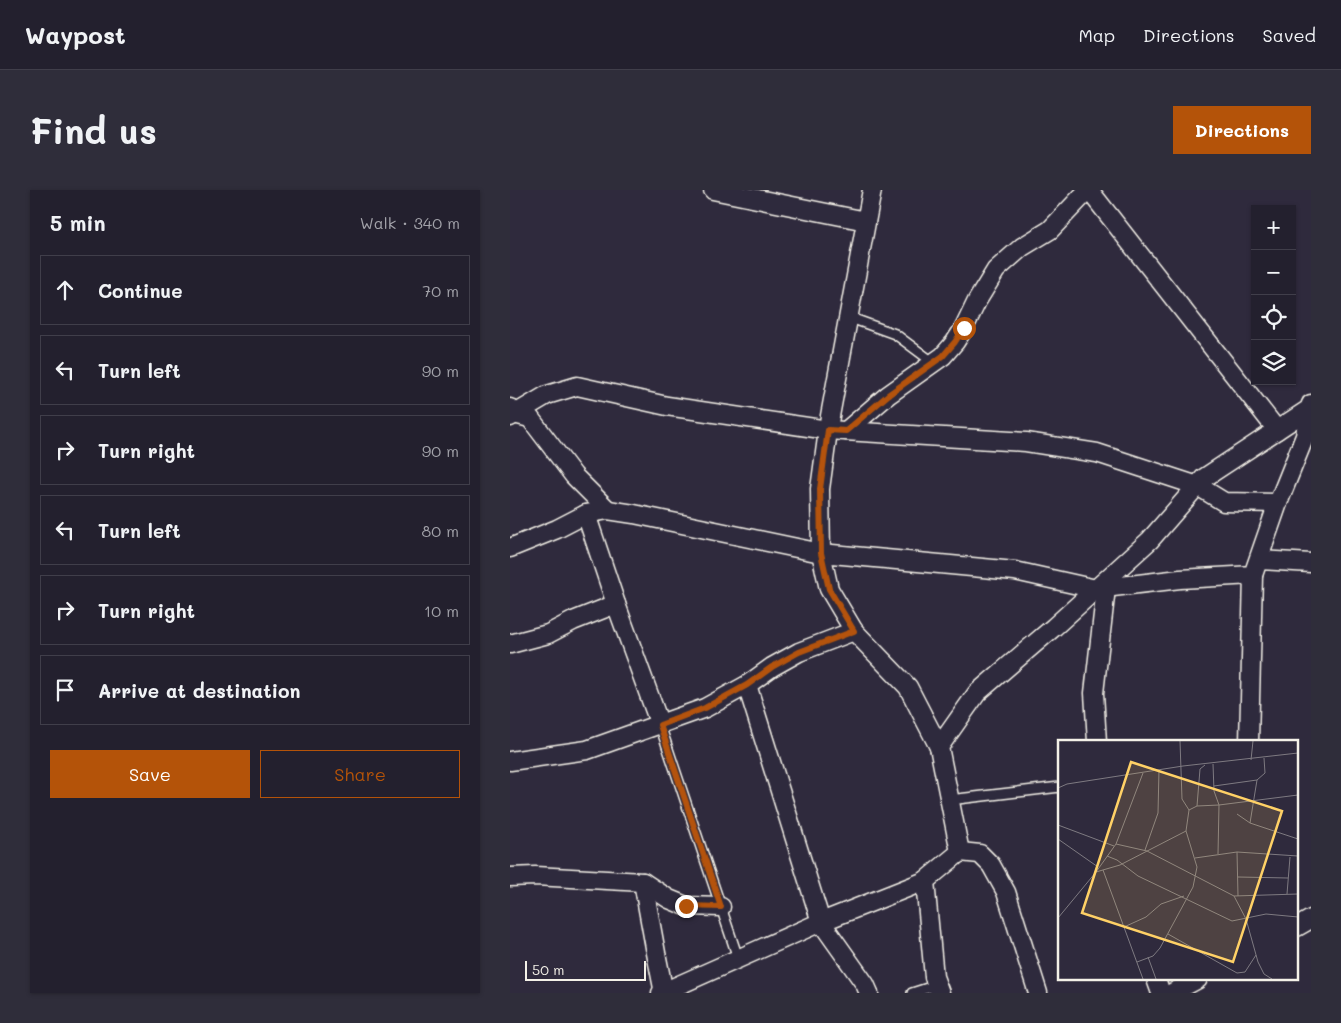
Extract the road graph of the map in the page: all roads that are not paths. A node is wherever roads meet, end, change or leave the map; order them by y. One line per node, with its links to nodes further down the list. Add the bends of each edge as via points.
1 (713, 190): 4 (street)
2 (872, 190): 4 (street)
3 (1089, 190): 6 (street, via 1050,230 1022,246 996,270 955,342); 10 (street)
4 (866, 221): 5 (street)
5 (848, 317): 6 (lane, via 895,334); 9 (street)
6 (934, 363): 11 (street, via 888,395)
7 (1310, 406): 10 (street); 12 (street)
8 (511, 413): 9 (street, via 546,395 576,386 667,406); 15 (street, via 530,418 574,476)
9 (828, 430): 11 (street); 18 (street, via 820,489)
10 (1278, 430): 13 (street, via 1204,478)
11 (846, 431): 13 (street, via 1026,442 1097,453)
12 (1308, 437): 14 (street)
13 (1198, 486): 14 (street, via 1224,502); 21 (street)
14 (1278, 503): 20 (street)
15 (608, 510): 16 (street); 18 (street)
16 (586, 514): 17 (street); 22 (street)
17 (510, 548)
18 (821, 553): 21 (street, via 1014,571); 23 (street, via 829,589)
19 (1311, 563): 20 (street)
20 (1256, 568): 21 (street); 28 (street)
21 (1101, 588): 27 (street, via 1094,693); 29 (street, via 977,693)
22 (616, 604): 24 (street, via 548,634); 26 (street)
23 (854, 631): 25 (street, via 799,652); 29 (street, via 908,687)
24 (510, 644)
25 (747, 685): 26 (street, via 705,708); 39 (street)
26 (660, 725): 30 (street, via 587,750); 37 (lane)
27 (1097, 740)
28 (1249, 740)
29 (939, 747): 32 (street)
30 (510, 760)
31 (1058, 787): 32 (lane)
32 (949, 800): 33 (street)
33 (960, 852): 35 (street); 48 (street, via 980,854 1006,892)
34 (510, 877): 36 (street)
35 (925, 881): 39 (street); 44 (street, via 934,977)
36 (643, 882): 37 (street, via 669,900 686,906); 45 (street)
37 (721, 907): 41 (lane)
38 (1311, 919): 40 (street)
39 (821, 922): 41 (street); 46 (street)
40 (1298, 926)
41 (738, 958): 45 (street)
42 (1156, 980): 49 (street)
43 (1196, 980): 50 (street)
44 (939, 989): 47 (lane)
45 (663, 992)
46 (869, 993)
47 (912, 993)
48 (1038, 993)
49 (1161, 993)
50 (1172, 993)

